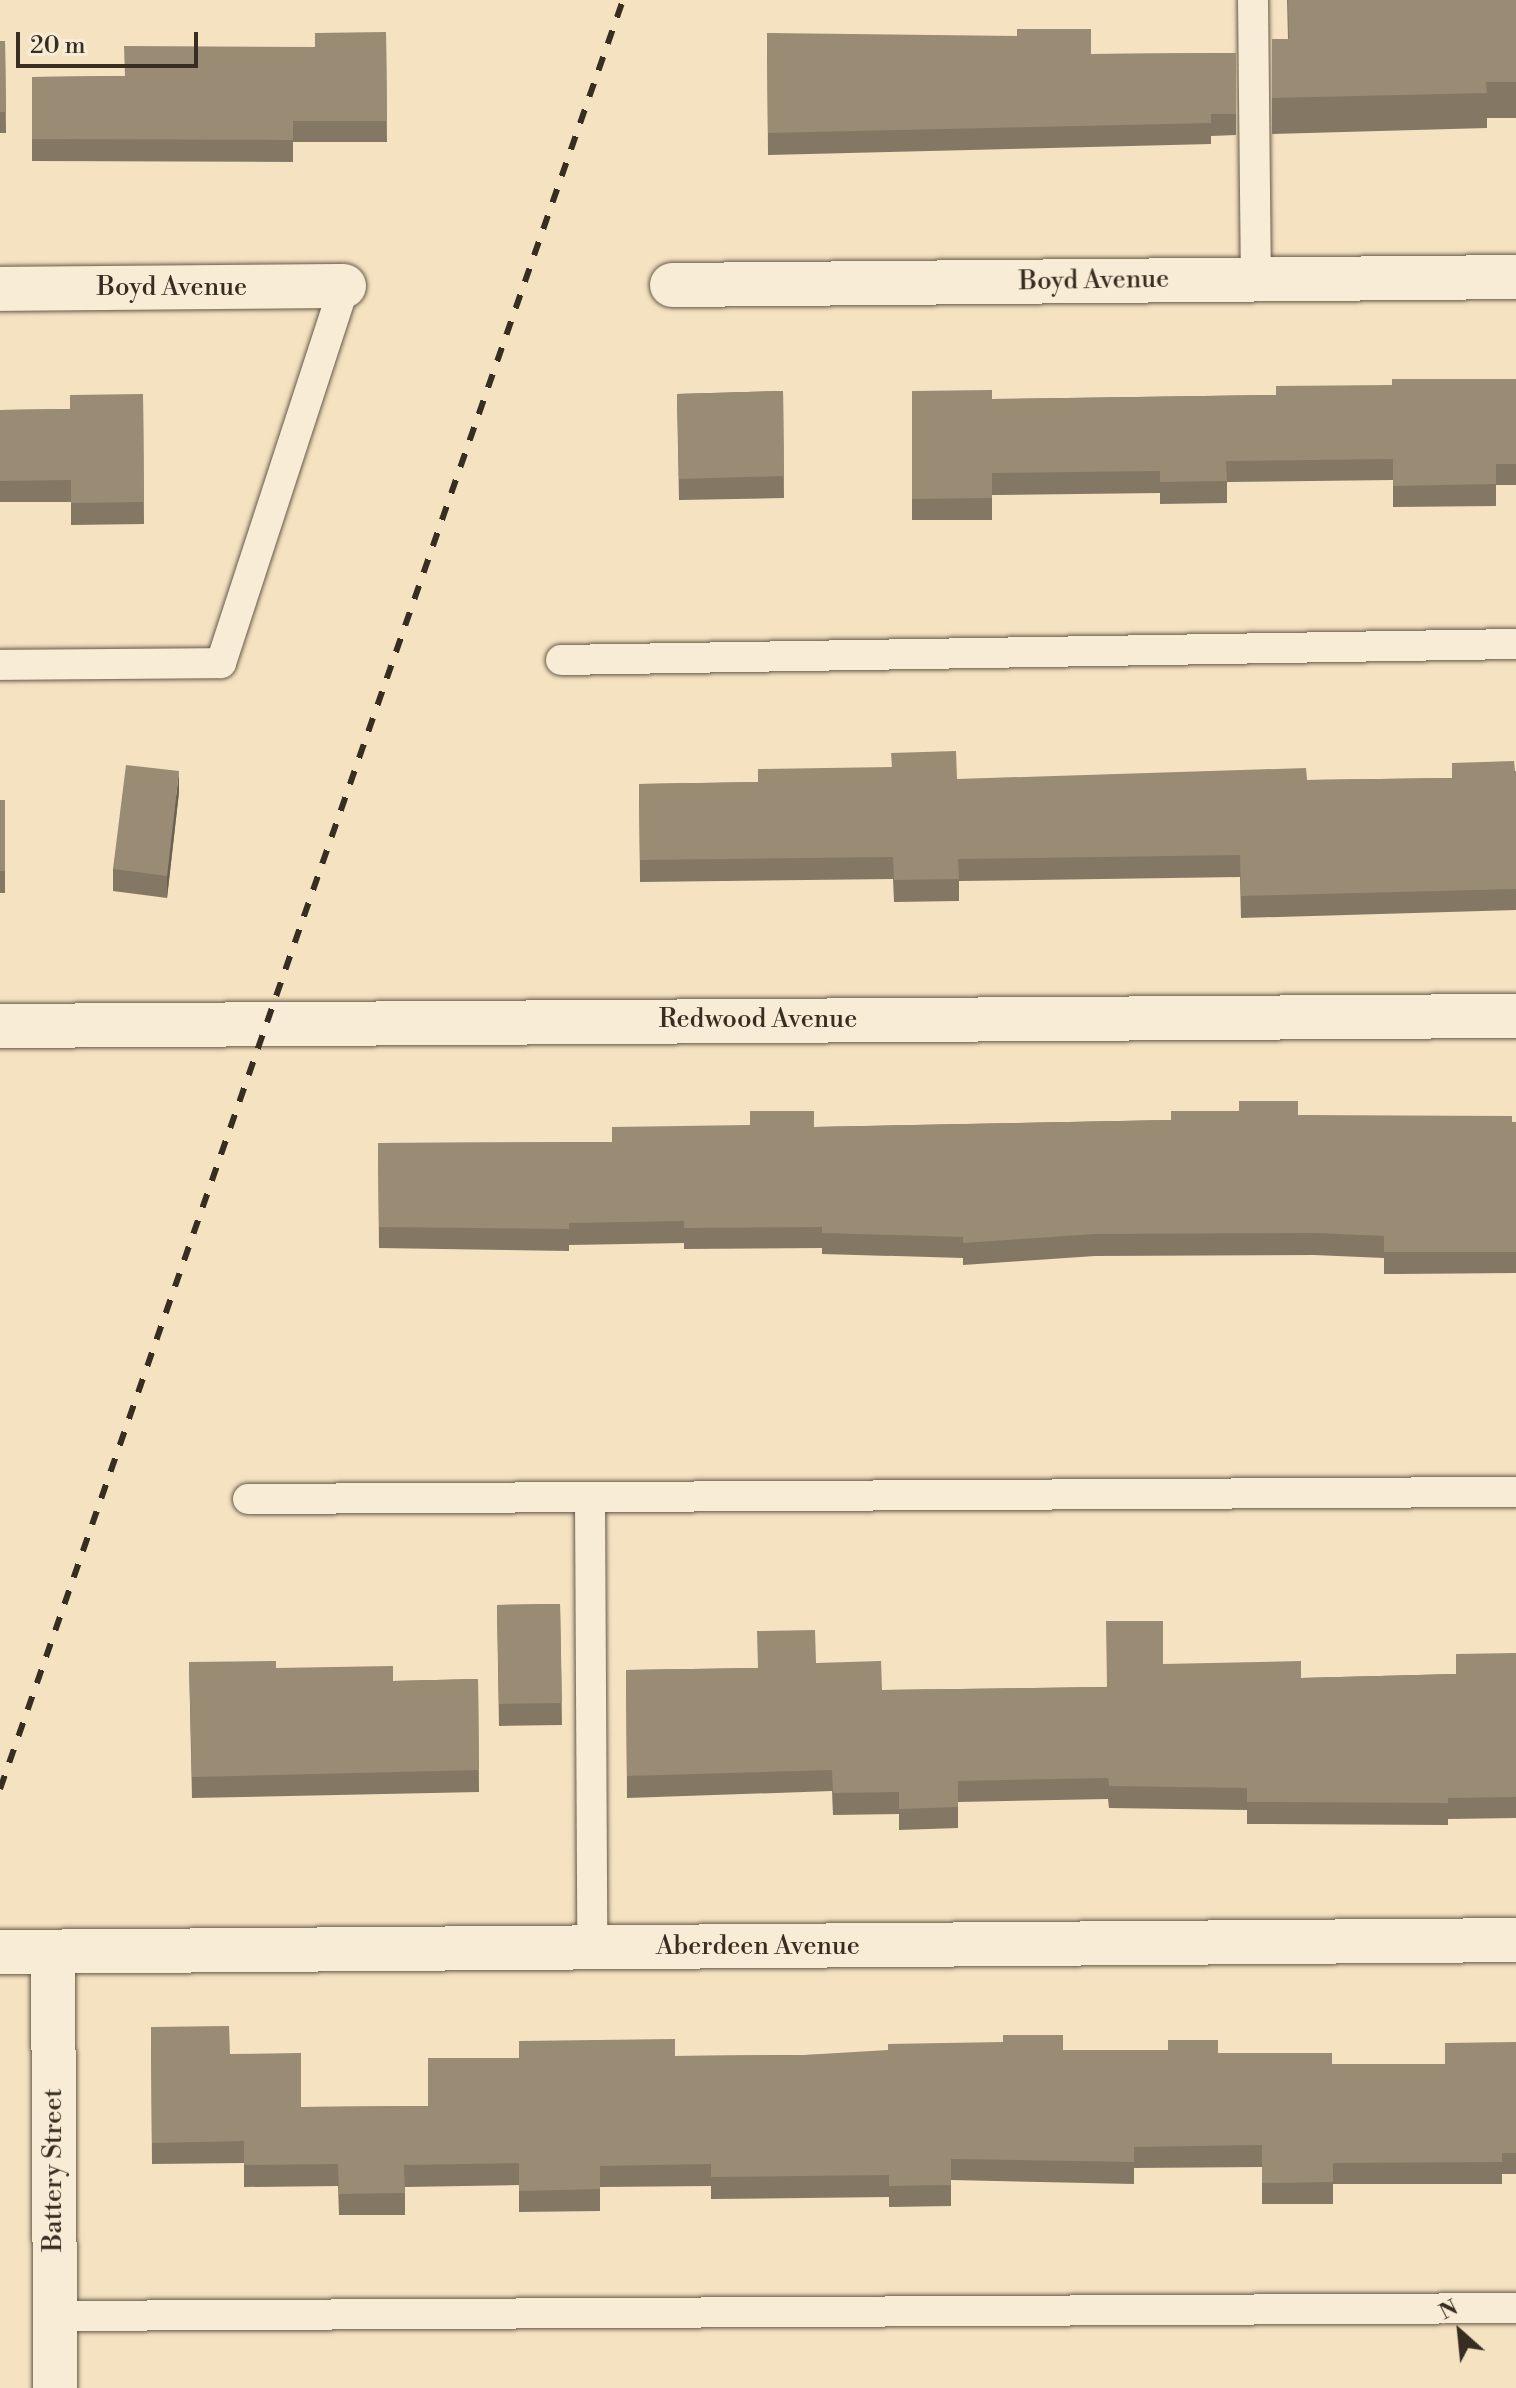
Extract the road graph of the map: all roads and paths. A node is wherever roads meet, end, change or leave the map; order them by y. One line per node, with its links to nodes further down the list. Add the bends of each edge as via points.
1 (1253, 0): 3 (lane)
2 (1516, 277): 3 (street, Boyd Avenue)
3 (1256, 279): 4 (street, Boyd Avenue)
4 (672, 285)
5 (344, 286): 6 (street, Boyd Avenue); 9 (lane, via 221,663)
6 (0, 289)
7 (1516, 644): 8 (lane)
8 (561, 660)
9 (0, 665)
10 (1516, 1016): 11 (street, Redwood Avenue)
11 (0, 1026)
12 (1516, 1492): 13 (lane)
13 (590, 1497): 14 (lane); 16 (lane)
14 (248, 1499)
15 (1516, 1940): 16 (street, Aberdeen Avenue)
16 (592, 1948): 18 (street, Aberdeen Avenue)
17 (0, 1952): 18 (street, Aberdeen Avenue)
18 (53, 1952): 20 (street, Battery Street)
19 (1516, 2308): 20 (lane)
20 (55, 2316): 21 (street, Battery Street)
21 (55, 2388)

